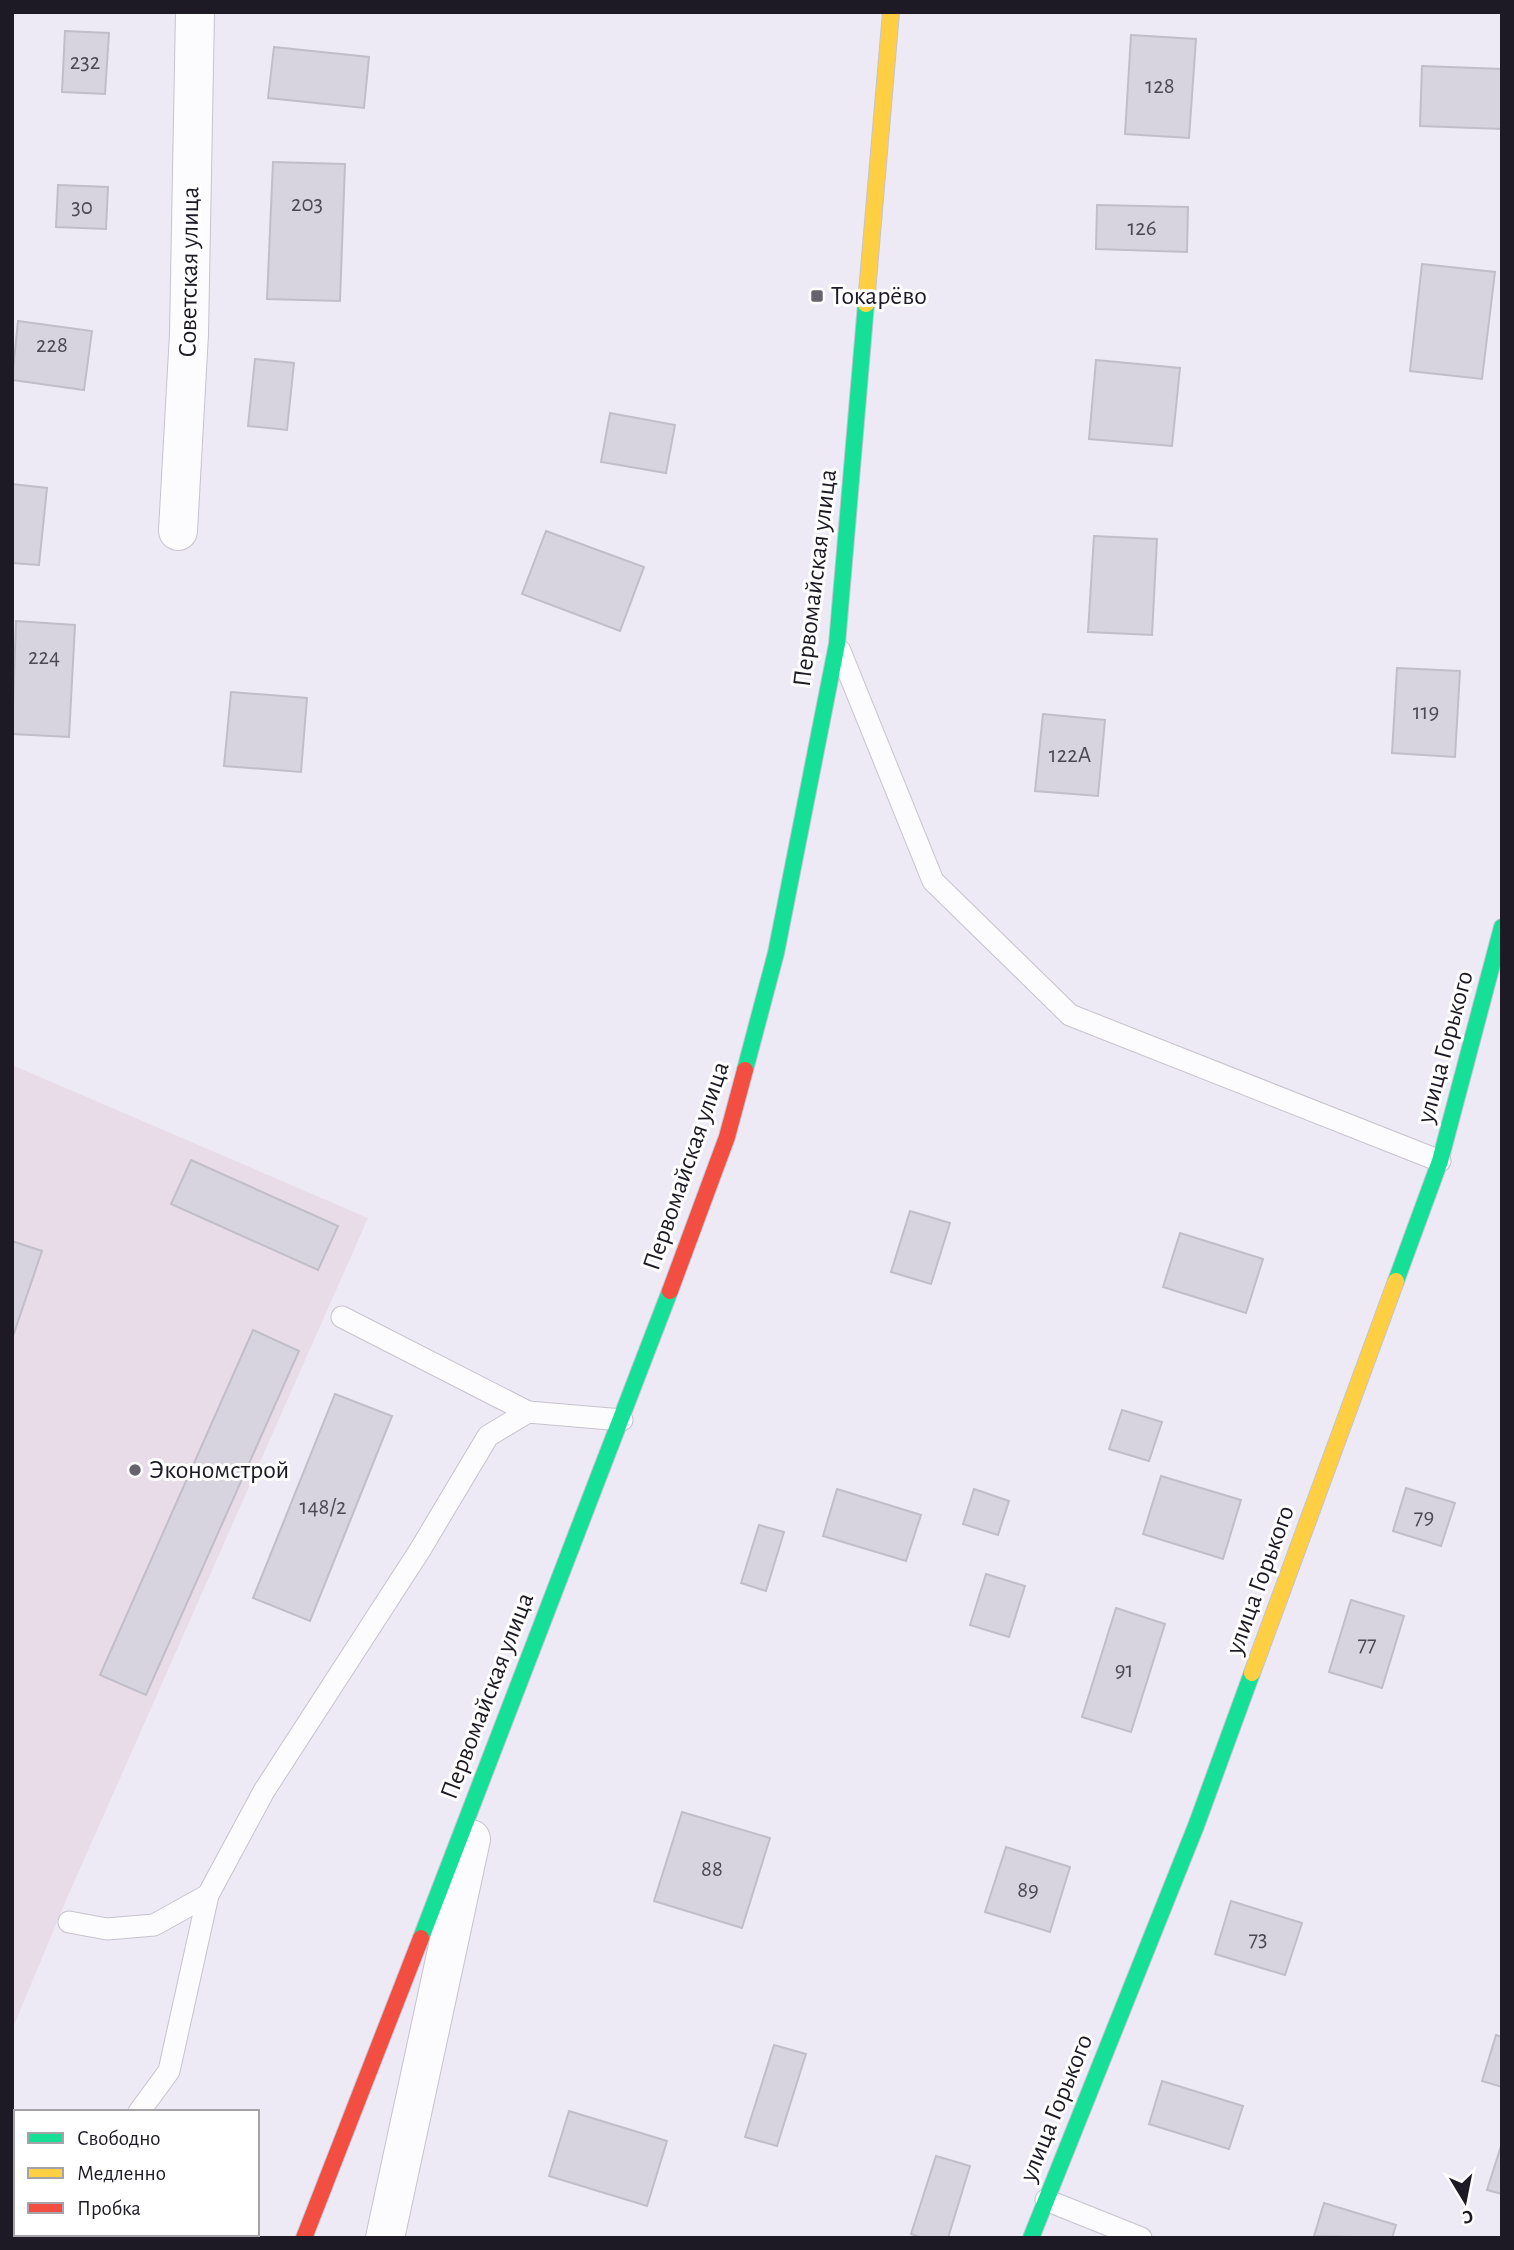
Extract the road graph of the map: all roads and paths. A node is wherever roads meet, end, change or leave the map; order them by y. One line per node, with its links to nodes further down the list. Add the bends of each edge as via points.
1 (195, 12): 3 (street, Советская улица, via 189,334)
2 (891, 12): 4 (street, Первомайская улица)
3 (178, 531)
4 (837, 644): 6 (lane, via 933,881 1070,1016); 9 (street, Первомайская улица, via 776,953 727,1137)
5 (1502, 928): 6 (street, улица Горького)
6 (1440, 1161): 14 (street, улица Горького, via 1195,1826)
7 (342, 1317): 8 (lane)
8 (528, 1412): 9 (lane); 11 (lane, via 488,1436 264,1791)
9 (622, 1420): 10 (street, Первомайская улица)
10 (488, 1757): 15 (street, Первомайская улица); 16 (street)
11 (208, 1895): 12 (lane, via 153,1925 107,1929); 13 (lane, via 169,2071)
12 (69, 1922)
13 (140, 2110)
14 (1046, 2200): 17 (street, улица Горького); 18 (lane)
15 (304, 2238)
16 (385, 2238)
17 (1031, 2238)
18 (1142, 2238)

